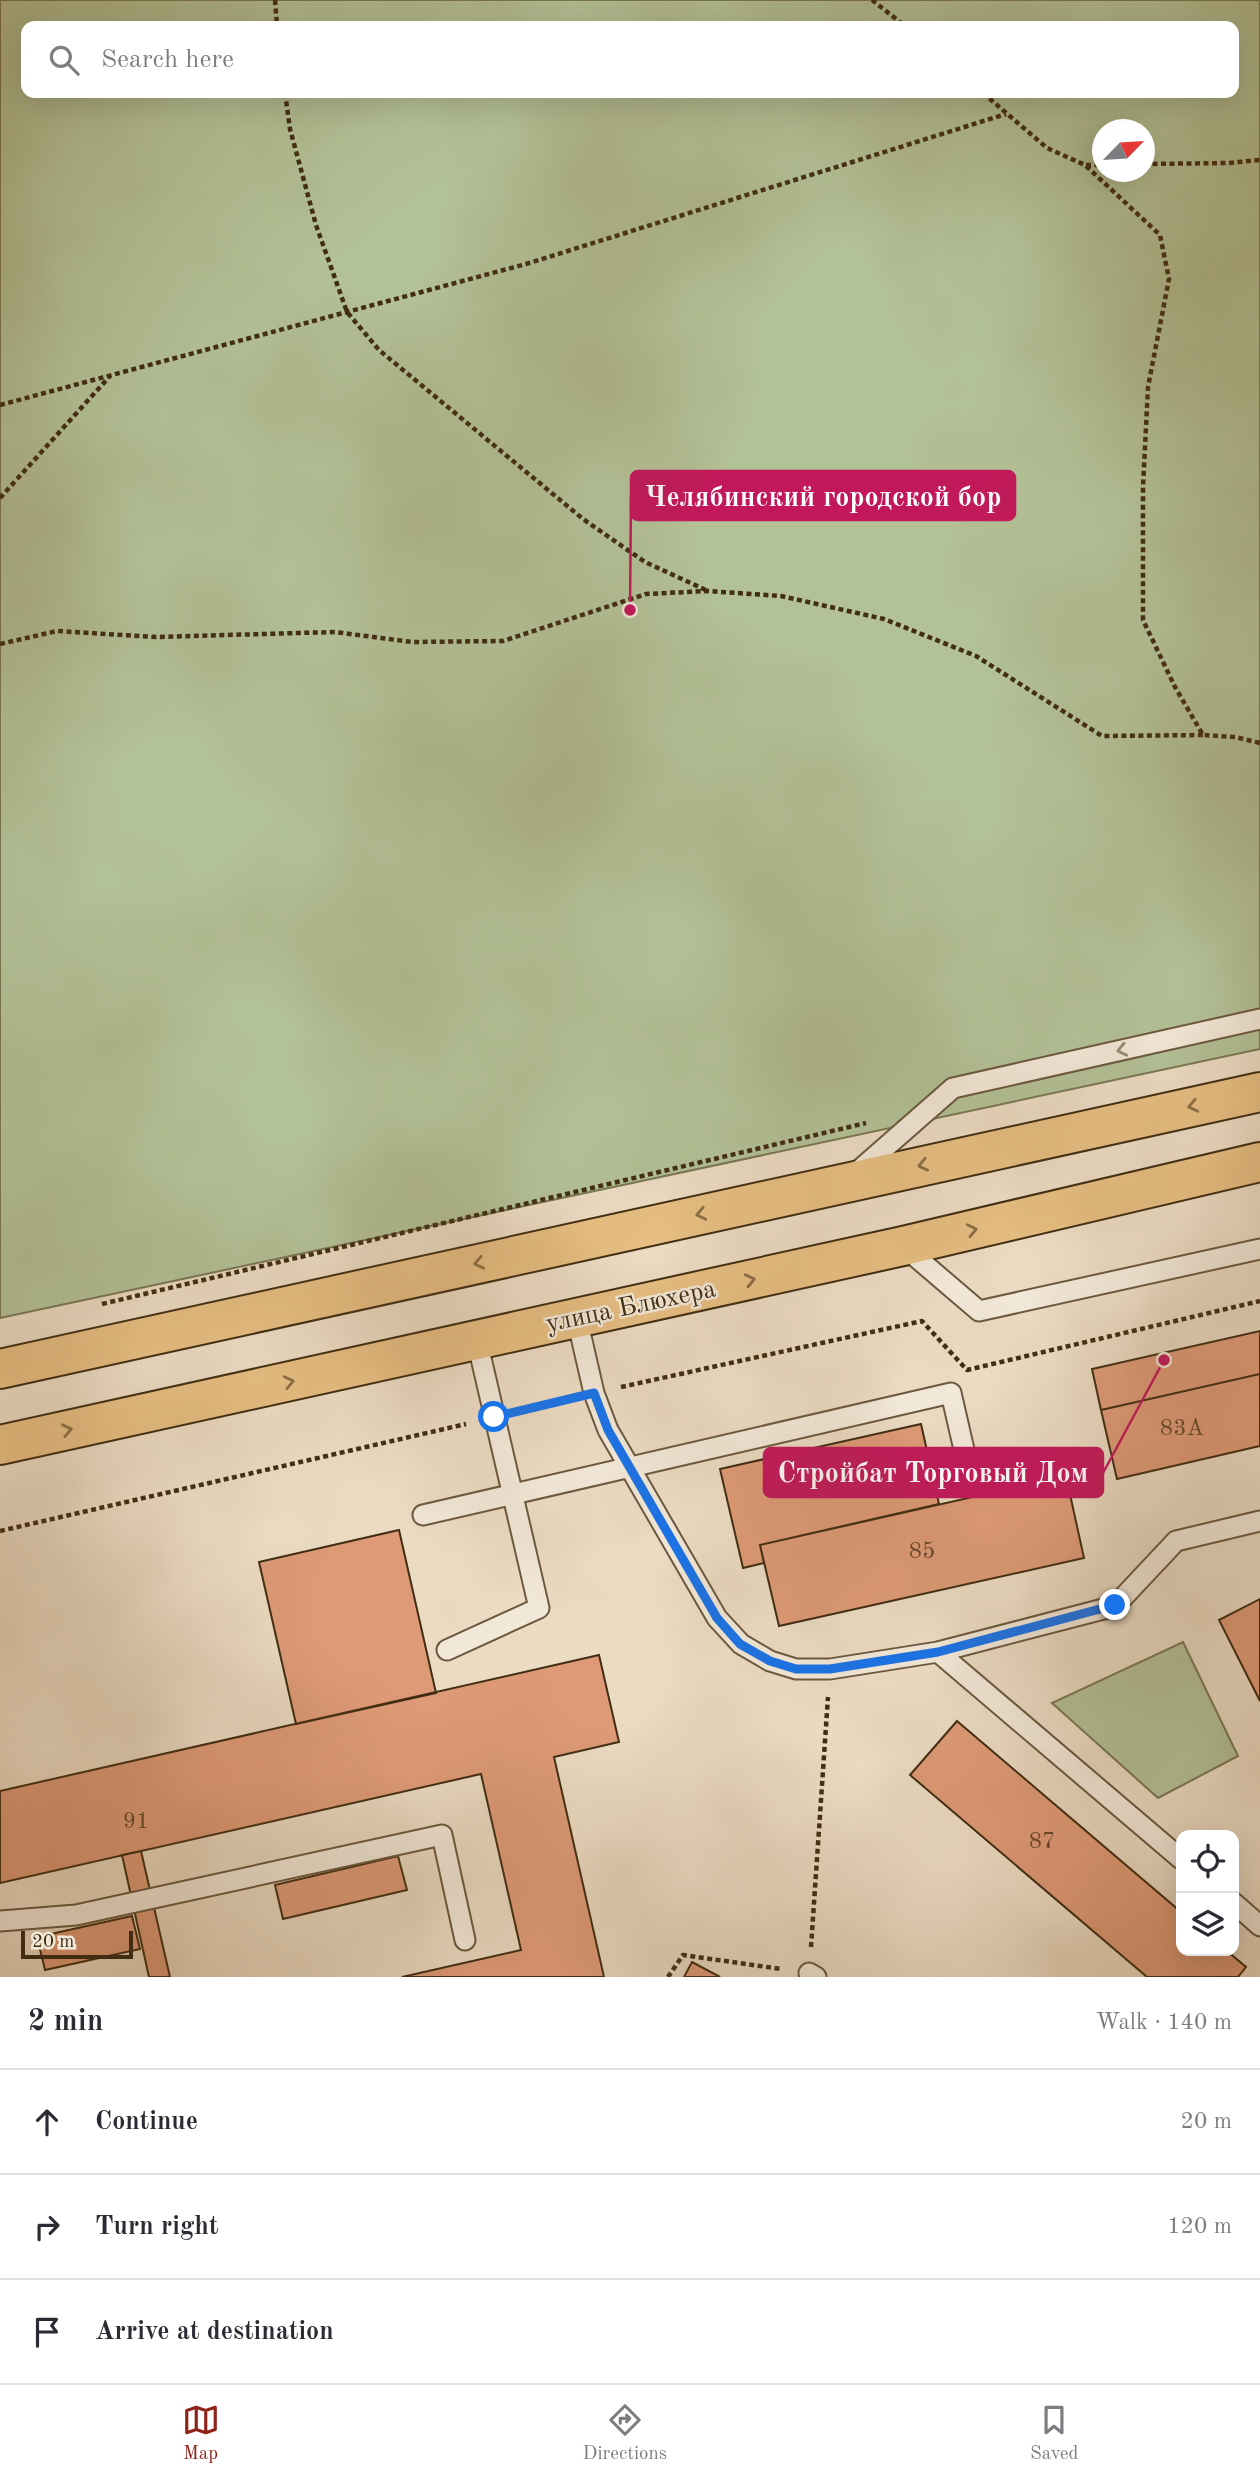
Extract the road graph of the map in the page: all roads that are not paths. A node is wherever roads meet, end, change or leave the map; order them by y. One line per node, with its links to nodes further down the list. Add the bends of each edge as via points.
1 (1260, 1019): 4 (lane, one-way to 4, via 953,1087)
2 (1260, 1092): 4 (main road, one-way to 4)
3 (1260, 1162): 5 (main road, улица Блюхера, one-way to 3)
4 (844, 1182): 9 (main road, one-way to 9)
5 (903, 1246): 6 (lane, via 979,1311); 7 (main road, улица Блюхера, one-way to 5)
6 (1260, 1249)
7 (577, 1319): 8 (main road, улица Блюхера); 11 (lane, via 594,1393)
8 (477, 1340): 10 (main road, улица Блюхера, one-way to 8); 13 (lane)
9 (0, 1369)
10 (0, 1445)
11 (629, 1467): 12 (lane, via 951,1393); 13 (lane); 17 (lane, via 717,1618 740,1644 796,1669 830,1669)
12 (968, 1467)
13 (511, 1493): 14 (lane); 16 (lane, via 539,1608)
14 (423, 1514)
15 (1260, 1521): 17 (lane, via 1176,1541 1115,1605)
16 (447, 1650)
17 (938, 1652): 18 (lane)
18 (1176, 1855)
19 (1239, 1907): 21 (lane)
20 (0, 1921): 22 (lane, via 76,1915 442,1835)
21 (1260, 1926)
22 (465, 1940)

